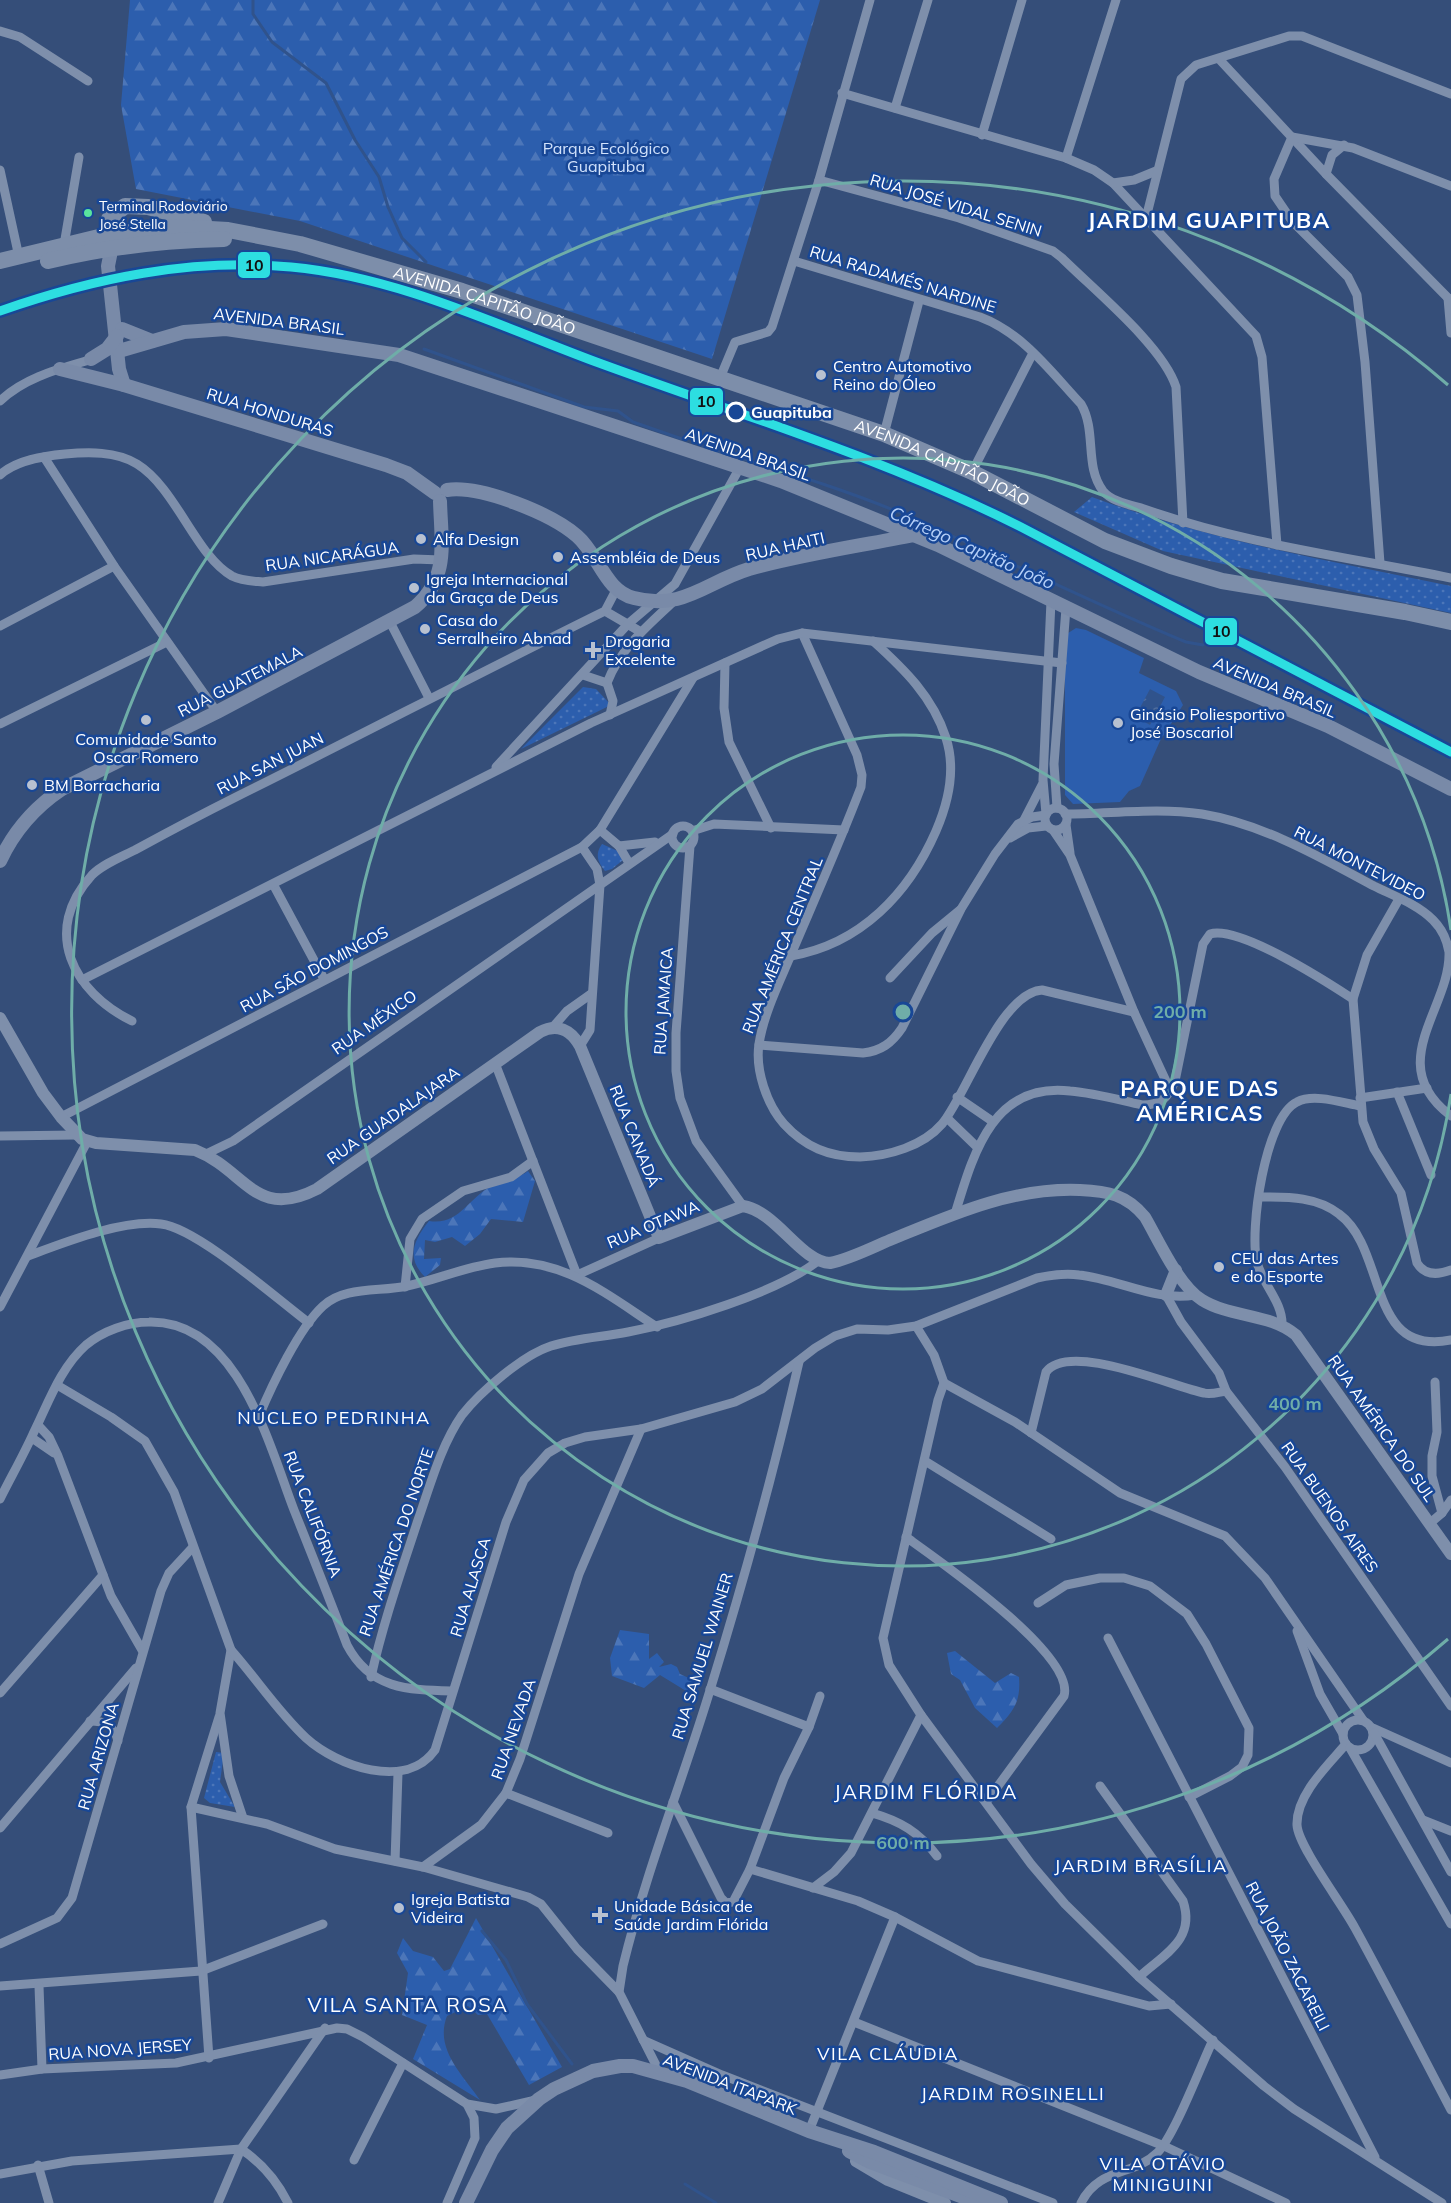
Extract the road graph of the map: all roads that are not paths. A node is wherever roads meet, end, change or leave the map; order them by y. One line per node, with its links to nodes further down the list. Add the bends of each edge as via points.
1 (870, 0): 8 (street)
2 (928, 0): 10 (street)
3 (1022, 0): 11 (street)
4 (1117, 1): 15 (street)
5 (0, 31): 7 (street, via 20,38)
6 (1219, 59): 9 (street, via 1289,36 1302,36); 12 (street); 17 (street, via 1196,65 1181,79)
7 (88, 81)
8 (842, 93): 10 (street); 19 (street)
9 (1451, 94)
10 (895, 108): 11 (street)
11 (982, 135): 15 (street)
12 (1292, 137): 13 (street); 18 (street); 56 (street, via 1274,179 1275,196 1292,221 1348,277 1357,295)
13 (1344, 146): 18 (street, via 1332,155); 21 (street)
14 (78, 157): 27 (street)
15 (1066, 158): 20 (street)
16 (0, 170): 29 (street)
17 (1156, 171): 20 (street); 23 (street)
18 (1326, 174): 33 (street)
19 (819, 180): 31 (street); 51 (street, RUA JOSÉ VIDAL SENIN, via 959,218 1053,251 1062,258 1142,338 1172,375 1176,387)
20 (1113, 183): 23 (street)
21 (1451, 186)
22 (160, 210): 24 (highway); 25 (highway); 28 (highway, via 133,205 118,208 109,219)
23 (1146, 218): 53 (street, via 1256,336 1262,357)
24 (228, 230): 25 (highway, AVENIDA CAPITÃO JOÃO); 26 (highway, AVENIDA CAPITÃO JOÃO)
25 (176, 233): 26 (highway, AVENIDA CAPITÃO JOÃO); 28 (highway, AVENIDA CAPITÃO JOÃO)
26 (261, 238): 41 (highway, AVENIDA CAPITÃO JOÃO, via 356,258)
27 (64, 245): 28 (highway, AVENIDA CAPITÃO JOÃO); 29 (highway, AVENIDA CAPITÃO JOÃO)
28 (110, 254): 32 (highway, AVENIDA CAPITÃO JOÃO); 36 (main road)
29 (19, 257): 30 (highway, AVENIDA CAPITÃO JOÃO)
30 (0, 261)
31 (794, 261): 34 (street, RUA RADAMÉS NARDINE); 41 (street, via 771,330 735,342)
32 (0, 272)
33 (1450, 299): 35 (street)
34 (920, 301): 38 (street, RUA RADAMÉS NARDINE, via 998,324); 44 (street)
35 (1451, 333)
36 (120, 336): 37 (main road, AVENIDA BRASIL); 37 (main road); 39 (main road); 42 (main road, via 119,369)
37 (152, 341): 46 (main road, AVENIDA BRASIL, via 201,329 226,329 381,350)
38 (1032, 353): 47 (street); 51 (street, RUA RADAMÉS NARDINE, via 1087,414 1095,473 1109,497)
39 (91, 359): 40 (street)
40 (60, 369): 42 (main road, RUA HONDURAS); 43 (street, via 18,386)
41 (720, 378): 44 (highway, AVENIDA CAPITÃO JOÃO)
42 (124, 386): 49 (main road, RUA HONDURAS, via 386,465)
43 (0, 401)
44 (884, 434): 47 (highway, AVENIDA CAPITÃO JOÃO)
45 (44, 457): 48 (street, RUA NICARÁGUA); 55 (street, RUA NICARÁGUA, via 96,453 137,464 162,487 221,567 244,580 263,582 414,559); 57 (street)
46 (739, 469): 50 (main road, AVENIDA BRASIL); 61 (street, via 675,584)
47 (972, 472): 66 (highway, AVENIDA CAPITÃO JOÃO, via 1105,541 1171,566 1222,581)
48 (0, 475)
49 (441, 494): 55 (main road, RUA GUATEMALA); 59 (main road, via 473,490 563,526 588,548)
50 (875, 518): 52 (main road, AVENIDA BRASIL); 54 (main road, via 873,531)
51 (1183, 523): 53 (street, RUA RADAMÉS NARDINE)
52 (914, 535): 54 (main road, RUA HAITI); 60 (main road, AVENIDA BRASIL)
53 (1277, 545): 56 (street, RUA RADAMÉS NARDINE)
54 (860, 546): 62 (main road, RUA HAITI, via 747,570)
55 (441, 560): 65 (main road, RUA GUATEMALA, via 438,578 426,598)
56 (1380, 563): 58 (street, RUA RADAMÉS NARDINE)
57 (114, 566): 68 (street); 72 (street)
58 (1451, 578)
59 (616, 590): 61 (main road); 64 (street)
60 (1051, 601): 63 (main road, AVENIDA BRASIL); 73 (street)
61 (651, 602): 62 (main road, RUA HAITI); 67 (street)
62 (673, 602): 69 (street)
63 (1066, 608): 75 (street); 87 (main road, AVENIDA BRASIL, via 1199,672 1328,726)
64 (605, 611): 67 (street); 79 (street, RUA SAN JUAN)
65 (390, 622): 79 (street); 82 (main road, RUA GUATEMALA)
66 (1451, 622)
67 (628, 624): 69 (street); 76 (street)
68 (0, 626)
69 (641, 632): 78 (street, via 615,663)
70 (802, 633): 71 (street); 74 (street, via 764,644); 94 (street, RUA AMÉRICA CENTRAL, via 861,766 861,787)
71 (873, 641): 73 (street); 112 (street, via 901,666 937,713 951,763 944,813 928,850 900,894 839,941)
72 (167, 642): 82 (street); 84 (street)
73 (1048, 661): 75 (street); 86 (street)
74 (725, 663): 77 (street); 91 (street, via 729,742)
75 (1062, 663): 89 (street, via 1054,764)
76 (583, 675): 78 (street); 85 (street)
77 (693, 678): 81 (street); 93 (street, RUA SÃO DOMINGOS)
78 (607, 683): 80 (street)
79 (429, 698): 115 (street, RUA SAN JUAN, via 94,873 74,904 68,922 71,960)
80 (613, 701): 81 (street); 83 (street)
81 (627, 708): 83 (street)
82 (217, 712): 105 (main road, RUA GUATEMALA, via 96,770 48,798 23,823)
83 (610, 715): 85 (street)
84 (0, 724)
85 (490, 773): 108 (street)
86 (1043, 780): 88 (street); 90 (street)
87 (1451, 789)
88 (1046, 814): 89 (street); 90 (street); 92 (street)
89 (1064, 817): 92 (street, via 1060,830); 104 (street); 110 (street, RUA MONTEVIDEO, via 1169,811 1203,814 1285,841)
90 (1024, 820): 98 (street)
91 (771, 828): 94 (street); 95 (street, via 714,824)
92 (1050, 828): 98 (street, via 1028,828); 104 (street)
93 (600, 830): 99 (street); 102 (street, RUA SÃO DOMINGOS)
94 (844, 830): 112 (street, RUA AMÉRICA CENTRAL)
95 (692, 831): 96 (street, via 682,826); 101 (street, via 694,839)
96 (673, 834): 97 (street, RUA MÉXICO); 100 (street)
97 (660, 840): 99 (street); 103 (street, RUA MÉXICO)
98 (1005, 841): 111 (street)
99 (618, 846): 106 (street)
100 (677, 846): 101 (street); 103 (street, RUA MÉXICO); 107 (street)
101 (690, 846): 107 (street, RUA JAMAICA)
102 (582, 847): 109 (street, via 597,869); 114 (street, RUA SÃO DOMINGOS)
103 (650, 848): 106 (street, RUA MÉXICO)
104 (1070, 855): 118 (street)
105 (0, 861)
106 (629, 863): 109 (street, RUA MÉXICO)
107 (689, 865): 141 (street, RUA JAMAICA, via 676,1033 680,1098 696,1141)
108 (273, 884): 114 (street); 115 (street)
109 (600, 885): 116 (street); 137 (street, RUA MÉXICO, via 232,1141)
110 (1399, 899): 117 (street, via 1367,955); 125 (street, RUA MONTEVIDEO, via 1434,921 1450,954 1450,968 1423,1056)
111 (962, 909): 113 (street, via 932,933); 122 (street, via 902,1028 885,1047 863,1053)
112 (791, 956): 122 (street, RUA AMÉRICA CENTRAL)
113 (890, 978)
114 (324, 979): 131 (street, RUA SÃO DOMINGOS)
115 (82, 980): 120 (street, RUA SAN JUAN, via 109,1010)
116 (591, 994): 121 (street, RUA GUADALAJARA); 123 (street, via 590,1030)
117 (1353, 999): 126 (street, via 1271,951 1231,934 1210,934 1203,944); 129 (street)
118 (1134, 1012): 126 (street); 128 (street, RUA AMÉRICA CENTRAL, via 1042,990 1028,993 1010,1011)
119 (0, 1018): 131 (street)
120 (132, 1022)
121 (553, 1027): 123 (street, RUA CANADÁ, via 567,1031); 124 (street, RUA GUADALAJARA)
122 (759, 1045): 132 (street, RUA AMÉRICA CENTRAL, via 761,1070 774,1111 795,1136 822,1151 840,1156 886,1155 919,1142)
123 (580, 1046): 143 (street, RUA CANADÁ)
124 (495, 1063): 137 (street, RUA GUADALAJARA, via 300,1198 273,1200); 138 (street)
125 (1427, 1088): 127 (street); 130 (street)
126 (1171, 1092): 133 (street, via 1155,1105 1142,1105 1068,1090 1045,1091 1016,1102)
127 (1397, 1092): 129 (street); 139 (street)
128 (957, 1097): 132 (street, RUA AMÉRICA CENTRAL); 133 (street)
129 (1360, 1102): 140 (street, via 1311,1099 1292,1105 1277,1126 1269,1148); 147 (street, via 1367,1136 1401,1193 1417,1263 1431,1274)
130 (1451, 1116)
131 (61, 1117): 135 (street)
132 (947, 1118): 136 (street)
133 (992, 1121): 136 (street)
134 (0, 1136): 135 (street)
135 (87, 1140): 137 (street, via 183,1148); 144 (street)
136 (977, 1147): 142 (street)
137 (206, 1154)
138 (533, 1161): 148 (street); 150 (street, via 511,1177 463,1191 422,1219 410,1239)
139 (1431, 1174)
140 (1260, 1197): 155 (street, via 1257,1262 1279,1308); 158 (street, via 1312,1200 1339,1214 1360,1240 1399,1328 1408,1338 1420,1342)
141 (742, 1206): 143 (street, RUA OTAWA); 145 (street, RUA JAMAICA, via 772,1221)
142 (955, 1214): 145 (street, RUA AMÉRICA DO NORTE, via 837,1262); 146 (street, RUA AMÉRICA DO NORTE, via 1034,1192 1110,1192 1137,1207)
143 (659, 1238): 148 (street, RUA OTAWA)
144 (28, 1256): 153 (street); 154 (street, via 79,1238 142,1223 171,1226 206,1245)
145 (819, 1261): 157 (street, RUA AMÉRICA DO NORTE, via 741,1298)
146 (1176, 1270): 149 (street, RUA AMÉRICA DO NORTE); 151 (street)
147 (1451, 1270)
148 (577, 1275): 150 (street, via 535,1265 494,1263); 157 (street)
149 (1184, 1281): 151 (street); 152 (street, RUA AMÉRICA DO NORTE)
150 (405, 1287): 154 (street, via 341,1295 322,1306)
151 (1166, 1295): 152 (street); 156 (street, via 1081,1275 1058,1274 1014,1286); 163 (street, RUA BUENOS AIRES, via 1181,1322 1220,1373)
152 (1195, 1295): 155 (street, RUA AMÉRICA DO NORTE, via 1208,1304)
153 (0, 1307)
154 (309, 1323): 164 (street)
155 (1282, 1325): 174 (street, RUA AMÉRICA DO SUL, via 1304,1344)
156 (916, 1326): 159 (street, via 845,1332 825,1341); 161 (street, via 934,1355)
157 (657, 1327): 186 (street, RUA AMÉRICA DO NORTE, via 551,1346 502,1377 462,1416 427,1494 390,1603)
158 (1451, 1340)
159 (799, 1362): 166 (street, RUA ALASCA, via 762,1389 735,1402); 187 (street, RUA SAMUEL WAINER, via 776,1461)
160 (1435, 1382): 173 (street, via 1437,1432 1432,1476)
161 (944, 1383): 167 (street); 170 (street)
162 (57, 1385): 164 (street, RUA CALIFÓRNIA, via 75,1358 99,1337 132,1323 167,1323 200,1337 215,1350 230,1367); 165 (street, RUA CALIFÓRNIA); 177 (street, via 145,1441 174,1492)
163 (1226, 1391): 167 (street, via 1206,1394 1119,1368 1051,1364); 191 (street, RUA BUENOS AIRES, via 1285,1467)
164 (259, 1416): 186 (street, RUA CALIFÓRNIA, via 346,1645)
165 (38, 1425): 168 (street, RUA CALIFÓRNIA); 169 (street)
166 (642, 1429): 188 (street, RUA ALASCA, via 565,1443 548,1452 524,1480 506,1522); 204 (street, RUA NEVADA, via 579,1574)
167 (1031, 1433): 181 (street, via 1120,1493 1225,1536 1265,1578)
168 (32, 1438): 169 (street); 171 (street, RUA CALIFÓRNIA)
169 (58, 1456): 179 (street)
170 (925, 1461): 175 (street); 176 (street)
171 (0, 1499)
172 (1451, 1500): 173 (street)
173 (1442, 1513): 174 (street)
174 (1429, 1524): 178 (street, RUA AMÉRICA DO SUL)
175 (906, 1537): 193 (street, via 884,1647 890,1665); 206 (street, via 1003,1611 1063,1676 1065,1691)
176 (1051, 1539)
177 (193, 1547): 183 (street, RUA ARIZONA, via 169,1573); 184 (street)
178 (1451, 1554)
179 (103, 1575): 183 (street); 189 (street)
180 (1038, 1603): 205 (street, via 1066,1585 1124,1578 1150,1586 1187,1614 1249,1728 1248,1755 1242,1767)
181 (1296, 1626): 195 (street); 198 (street, via 1320,1694)
182 (1108, 1638): 205 (street, RUA JOÃO ZACAREILI)
183 (142, 1650): 185 (street, RUA ARIZONA)
184 (231, 1650): 192 (street); 202 (street, via 308,1740 348,1761)
185 (137, 1666): 194 (street); 199 (street, RUA ARIZONA)
186 (371, 1677): 188 (street, via 402,1687)
187 (710, 1689): 196 (street); 207 (street, RUA SAMUEL WAINER)
188 (452, 1691): 202 (street, RUA ALASCA, via 435,1750 422,1763)
189 (0, 1694)
190 (820, 1696): 196 (street)
191 (1451, 1706)
192 (220, 1713): 208 (street); 210 (street, via 229,1776)
193 (921, 1714): 206 (street); 209 (street)
194 (90, 1720): 199 (street, via 107,1723); 212 (street)
195 (1363, 1720): 197 (street); 198 (street, via 1351,1721)
196 (808, 1726): 219 (street)
197 (1373, 1731): 200 (street, via 1373,1739 1366,1748); 201 (street); 211 (street)
198 (1343, 1734): 200 (street)
199 (118, 1741): 225 (street, RUA ARIZONA, via 79,1880 65,1910 45,1924)
200 (1348, 1746): 224 (street); 244 (street, via 1315,1781 1299,1815 1299,1833 1355,1926)
201 (1451, 1763)
202 (398, 1773): 217 (street)
203 (1100, 1786): 227 (street, via 1183,1901 1187,1914 1180,1940)
204 (506, 1793): 214 (street); 218 (street, RUA NEVADA, via 480,1825)
205 (1189, 1797): 251 (street, RUA JOÃO ZACAREILI)
206 (987, 1801): 227 (street, via 1047,1882)
207 (673, 1802): 219 (street, via 723,1901 736,1899); 230 (street, RUA SAMUEL WAINER, via 630,1937)
208 (191, 1807): 210 (street); 226 (street)
209 (872, 1813): 216 (street, via 903,1823); 221 (street, via 847,1858)
210 (243, 1818): 217 (street, via 335,1849)
211 (1423, 1820): 213 (street); 215 (street)
212 (0, 1828)
213 (1449, 1830): 215 (street, via 1438,1834)
214 (608, 1833)
215 (1435, 1843): 220 (street)
216 (937, 1856)
217 (395, 1861): 218 (street)
218 (423, 1867): 230 (street, via 535,1900)
219 (750, 1869): 221 (street)
220 (1451, 1872)
221 (813, 1888): 222 (street)
222 (895, 1917): 231 (street, via 978,1961 1149,2006); 232 (street)
223 (323, 1924): 226 (street)
224 (1451, 1924)
225 (0, 1944)
226 (201, 1971): 229 (street); 236 (street)
227 (1139, 1977): 231 (street)
228 (0, 1986): 229 (street)
229 (39, 1986): 238 (street)
230 (620, 1992): 234 (street)
231 (1171, 2004): 235 (street)
232 (854, 2022): 245 (street); 249 (street)
233 (325, 2028): 236 (street, RUA NOVA JERSEY); 237 (street, RUA NOVA JERSEY, via 347,2029); 250 (street)
234 (643, 2040): 239 (street); 245 (street)
235 (1213, 2040): 249 (street); 251 (street, via 1294,2109)
236 (209, 2058): 238 (street, RUA NOVA JERSEY, via 135,2067)
237 (403, 2063): 242 (street, RUA NOVA JERSEY); 252 (street)
238 (42, 2069): 240 (street, RUA NOVA JERSEY)
239 (660, 2073): 241 (main road, AVENIDA ITAPARK, via 633,2066 606,2068); 247 (main road, AVENIDA ITAPARK)
240 (0, 2075)
241 (538, 2099): 243 (street, RUA NOVA JERSEY, via 496,2109); 260 (main road, AVENIDA ITAPARK, via 507,2128)
242 (467, 2104): 243 (street, RUA NOVA JERSEY); 246 (street)
243 (483, 2107): 246 (street)
244 (1451, 2110)
245 (816, 2112): 247 (street); 264 (street)
246 (474, 2118): 259 (street, via 475,2138)
247 (809, 2131): 248 (main road, AVENIDA ITAPARK)
248 (834, 2143): 255 (main road, AVENIDA ITAPARK); 255 (street, via 852,2158)
249 (1164, 2146): 265 (street, via 1145,2161 1104,2178); 266 (street)
250 (241, 2149): 253 (street); 257 (street); 258 (street, via 274,2179)
251 (1376, 2159): 267 (street)
252 (354, 2160)
253 (38, 2165): 254 (street); 256 (street)
254 (0, 2174)
255 (905, 2175): 261 (street); 262 (main road, AVENIDA ITAPARK); 263 (main road, AVENIDA ITAPARK)
256 (49, 2203)
257 (218, 2203)
258 (288, 2203)
259 (447, 2203)
260 (466, 2203)
261 (945, 2203)
262 (979, 2203)
263 (1001, 2203)
264 (1053, 2203)
265 (1082, 2203)
266 (1286, 2203)
267 (1442, 2203)

